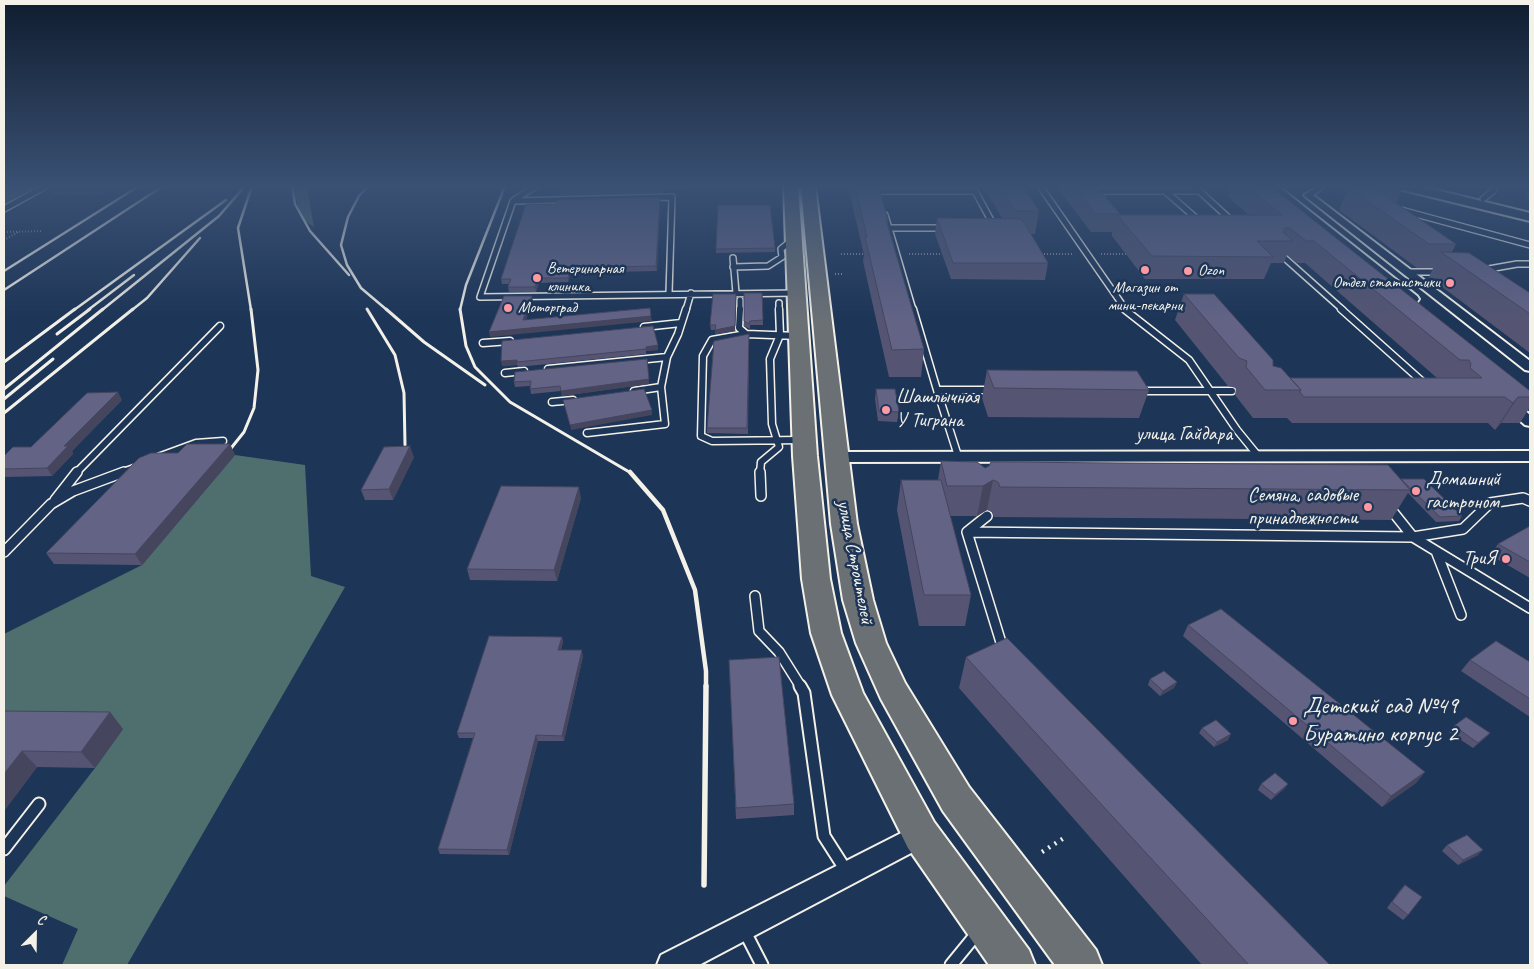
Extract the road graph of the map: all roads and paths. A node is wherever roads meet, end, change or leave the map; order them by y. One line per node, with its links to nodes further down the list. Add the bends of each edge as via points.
1 (19, 231): 12 (path)
2 (503, 231): 29 (lane, via 480,297)
3 (671, 231): 29 (lane)
4 (794, 231): 11 (main road, улица Строителей)
5 (813, 231): 33 (main road, улица Строителей)
6 (890, 231): 16 (lane)
7 (1071, 231): 19 (lane)
8 (1328, 231): 36 (street)
9 (1355, 231): 25 (street)
10 (1479, 231): 13 (lane)
11 (794, 239): 23 (lane, via 781,249 782,257 768,266); 32 (main road, улица Строителей)
12 (4, 240)
13 (1530, 245)
14 (1279, 253): 52 (lane, via 1432,390)
15 (841, 254): 16 (path)
16 (897, 254): 17 (path); 50 (lane)
17 (947, 254)
18 (1036, 254): 19 (path)
19 (1086, 254): 20 (path); 55 (lane, via 1123,308 1190,360)
20 (1134, 254)
21 (733, 258): 23 (lane)
22 (1530, 264): 24 (lane)
23 (733, 267): 31 (lane)
24 (1478, 271)
25 (1406, 272): 26 (lane); 45 (street)
26 (1450, 272)
27 (835, 274): 28 (path)
28 (844, 274)
29 (669, 293): 30 (lane)
30 (691, 293): 31 (lane); 37 (lane)
31 (736, 293): 32 (lane)
32 (798, 293): 33 (main road); 41 (main road, улица Строителей)
33 (821, 293): 66 (main road, улица Строителей)
34 (740, 300): 40 (lane, via 739,328)
35 (779, 303): 41 (lane)
36 (1420, 305)
37 (682, 324): 39 (lane); 44 (lane)
38 (220, 326): 72 (lane, via 69,480)
39 (632, 328)
40 (746, 334): 41 (lane); 62 (lane, via 712,340 703,356 700,436 712,441)
41 (789, 336): 62 (lane, via 770,359); 64 (main road, улица Строителей)
42 (513, 340): 43 (lane)
43 (483, 343)
44 (667, 357): 46 (lane); 49 (lane)
45 (1530, 367)
46 (543, 369)
47 (534, 370): 48 (lane)
48 (505, 373)
49 (661, 387): 56 (lane); 61 (lane, via 665,424)
50 (936, 390): 51 (lane); 68 (lane)
51 (995, 390)
52 (1423, 390)
53 (1132, 391): 55 (lane)
54 (1232, 391): 55 (lane)
55 (1211, 392): 67 (lane)
56 (621, 393)
57 (1498, 395): 60 (street)
58 (582, 398): 59 (lane)
59 (552, 402)
60 (1530, 422)
61 (587, 433)
62 (775, 440): 64 (lane); 69 (lane, via 779,447 762,462)
63 (223, 441): 72 (lane, via 196,443 73,491)
64 (805, 448): 66 (main road); 83 (main road, улица Строителей, via 816,579 826,633 848,695)
65 (1530, 456): 67 (street, улица Гайдара, via 1351,460)
66 (839, 457): 68 (street, улица Гайдара); 94 (main road, улица Строителей, via 844,524 858,600 892,690 956,799)
67 (1258, 457): 68 (street, улица Гайдара)
68 (961, 463)
69 (762, 496)
70 (1384, 501): 75 (lane)
71 (1530, 501): 75 (lane, via 1523,498 1490,503 1463,529)
72 (52, 504): 77 (lane)
73 (987, 516): 74 (lane)
74 (967, 532): 75 (lane); 81 (lane, via 1001,648)
75 (1413, 538): 76 (lane)
76 (1436, 551): 79 (lane); 80 (lane)
77 (4, 552)
78 (755, 596): 87 (lane, via 759,631 779,652 804,693 824,836)
79 (1530, 608)
80 (1461, 615)
81 (1008, 655)
82 (39, 804): 85 (lane)
83 (921, 835): 87 (street); 88 (main road, улица Строителей)
84 (1067, 836): 86 (path)
85 (4, 850)
86 (1042, 852)
87 (848, 874): 89 (street)
88 (984, 923): 92 (lane); 93 (main road, улица Строителей)
89 (744, 928): 90 (street); 91 (lane)
90 (671, 965)
91 (762, 965)
92 (951, 965)
93 (1014, 965)
94 (1081, 965)

